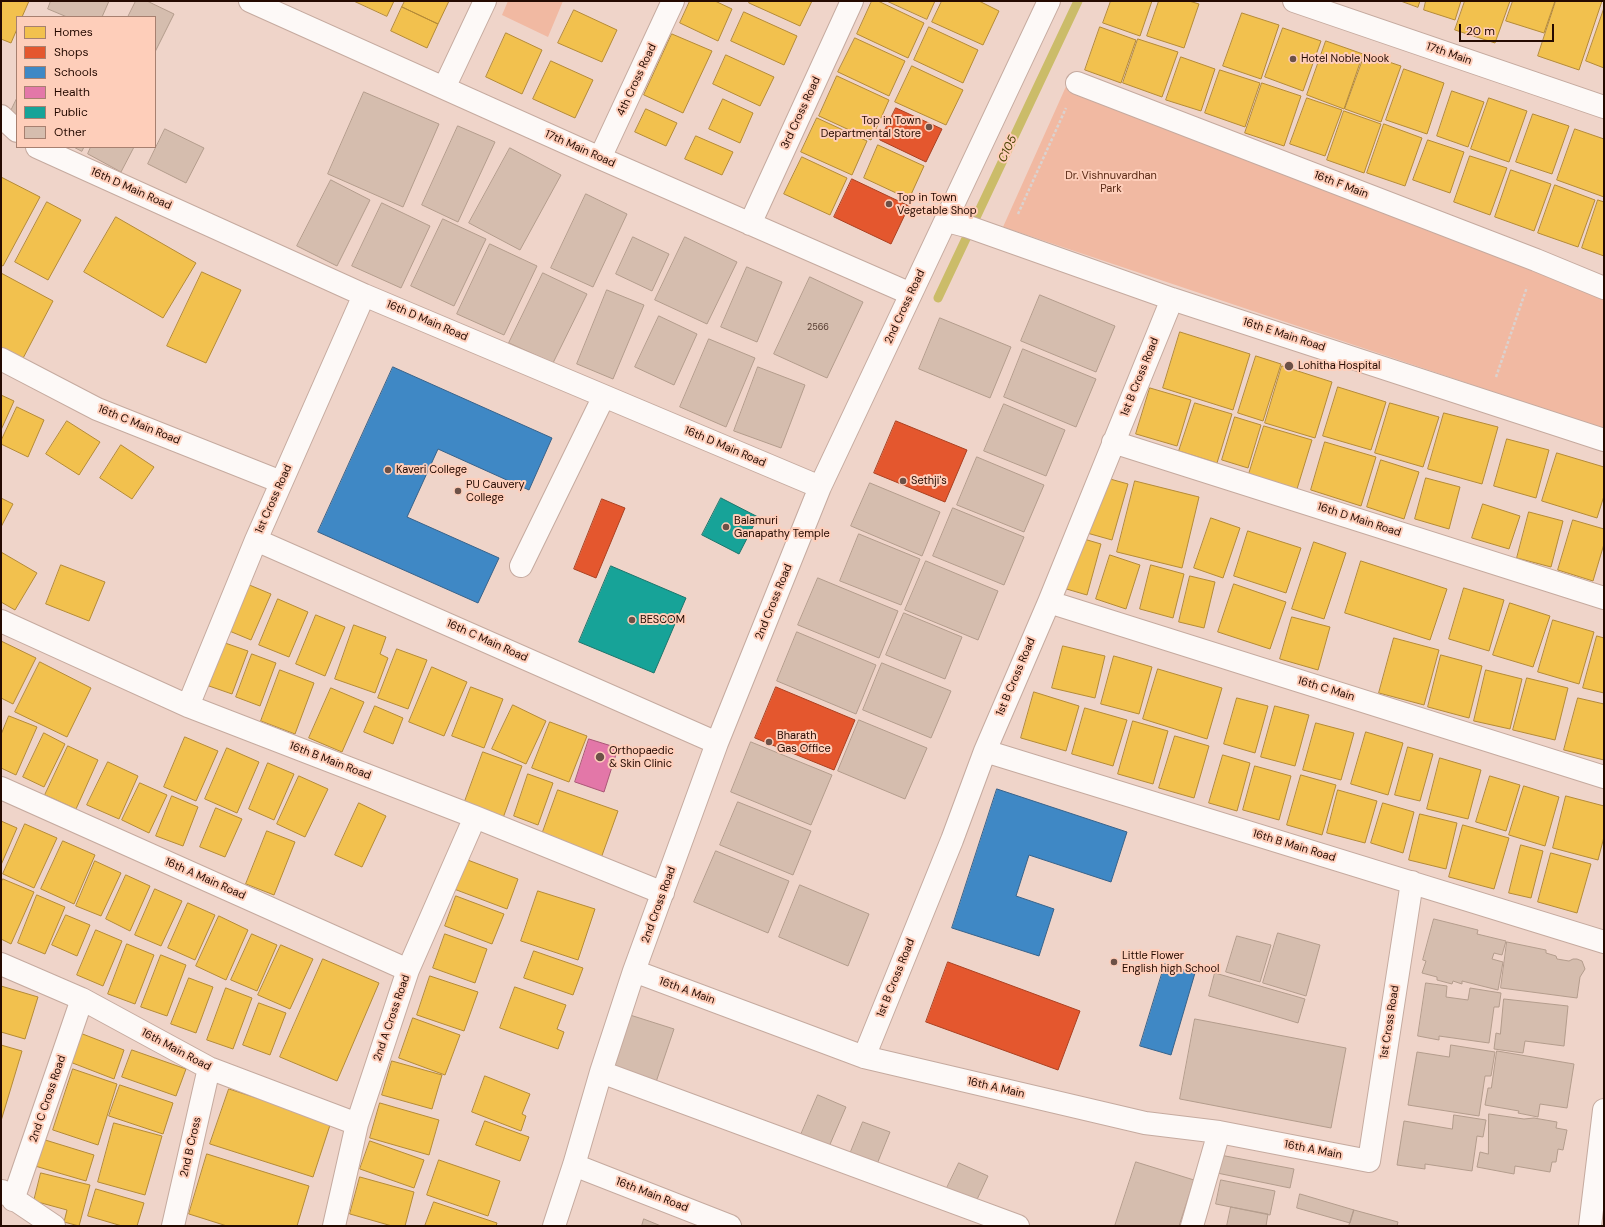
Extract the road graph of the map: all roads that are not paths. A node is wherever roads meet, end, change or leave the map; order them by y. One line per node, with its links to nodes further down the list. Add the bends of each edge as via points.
1 (250, 1): 8 (street, 17th Main Road)
2 (485, 1): 8 (street)
3 (673, 1): 13 (street, 4th Cross Road)
4 (852, 1): 15 (street, 3rd Cross Road)
5 (1049, 1): 14 (street, 2nd Cross Road)
6 (1294, 1): 9 (street, 17th Main)
7 (1077, 83): 16 (street, 16th F Main)
8 (444, 88): 13 (street, 17th Main Road)
9 (1604, 107)
10 (1, 116): 11 (street)
11 (16, 130)
12 (39, 148): 18 (street, 16th D Main Road)
13 (600, 158): 15 (street, 17th Main Road)
14 (957, 223): 17 (street, 2nd Cross Road); 19 (street, 16th E Main Road)
15 (750, 224): 17 (street, 17th Main Road)
16 (1604, 288)
17 (911, 294): 25 (street, 2nd Cross Road)
18 (364, 295): 21 (street, 16th D Main Road); 24 (street, 1st Cross Road)
19 (1172, 299): 22 (street, 16th E Main Road); 23 (street, 1st B Cross Road)
20 (1, 359): 24 (street, 16th C Main Road, via 97,409)
21 (604, 396): 25 (street, 16th D Main Road); 27 (street)
22 (1604, 440)
23 (1113, 442): 28 (street, 16th D Main Road); 29 (street, 1st B Cross Road)
24 (281, 482): 26 (street, 1st Cross Road)
25 (820, 487): 32 (street, 2nd Cross Road)
26 (256, 540): 31 (street, 1st Cross Road); 32 (street, 16th C Main Road)
27 (521, 566)
28 (1604, 598)
29 (1049, 602): 33 (street, 1st B Cross Road); 34 (street, 16th C Main)
30 (1, 621): 31 (street, 16th B Main Road)
31 (188, 706): 36 (street, 16th B Main Road)
32 (717, 742): 38 (street, 2nd Cross Road)
33 (985, 751): 37 (street, 16th B Main Road); 44 (street, 1st B Cross Road, via 952,840)
34 (1604, 776)
35 (1, 788): 41 (street, 16th A Main Road)
36 (475, 817): 38 (street, 16th B Main Road); 41 (street, 2nd A Cross Road)
37 (1412, 882): 39 (street, 16th B Main Road); 50 (street, 1st Cross Road)
38 (663, 893): 42 (street, 2nd Cross Road)
39 (1604, 942)
40 (1, 964): 43 (street, 16th Main Road)
41 (408, 970): 48 (street, 2nd A Cross Road)
42 (634, 971): 44 (street, 16th A Main); 46 (street, 2nd Cross Road)
43 (82, 999): 45 (street, 16th Main Road); 52 (street, 2nd C Cross Road)
44 (864, 1057): 49 (street, 16th A Main, via 1145,1123)
45 (209, 1068): 48 (street, 16th Main Road); 54 (street, 2nd B Cross)
46 (601, 1072): 51 (street, 2nd Cross Road); 58 (street)
47 (1604, 1110): 60 (street)
48 (357, 1124): 55 (street, 2nd A Cross Road)
49 (1219, 1132): 50 (street, 16th A Main); 59 (street)
50 (1369, 1161)
51 (574, 1164): 56 (street, 2nd Cross Road); 57 (street, 16th Main Road)
52 (7, 1195): 53 (street)
53 (54, 1226)
54 (173, 1226)
55 (334, 1226)
56 (554, 1226)
57 (730, 1226)
58 (1018, 1226)
59 (1192, 1226)
60 (1590, 1226)

